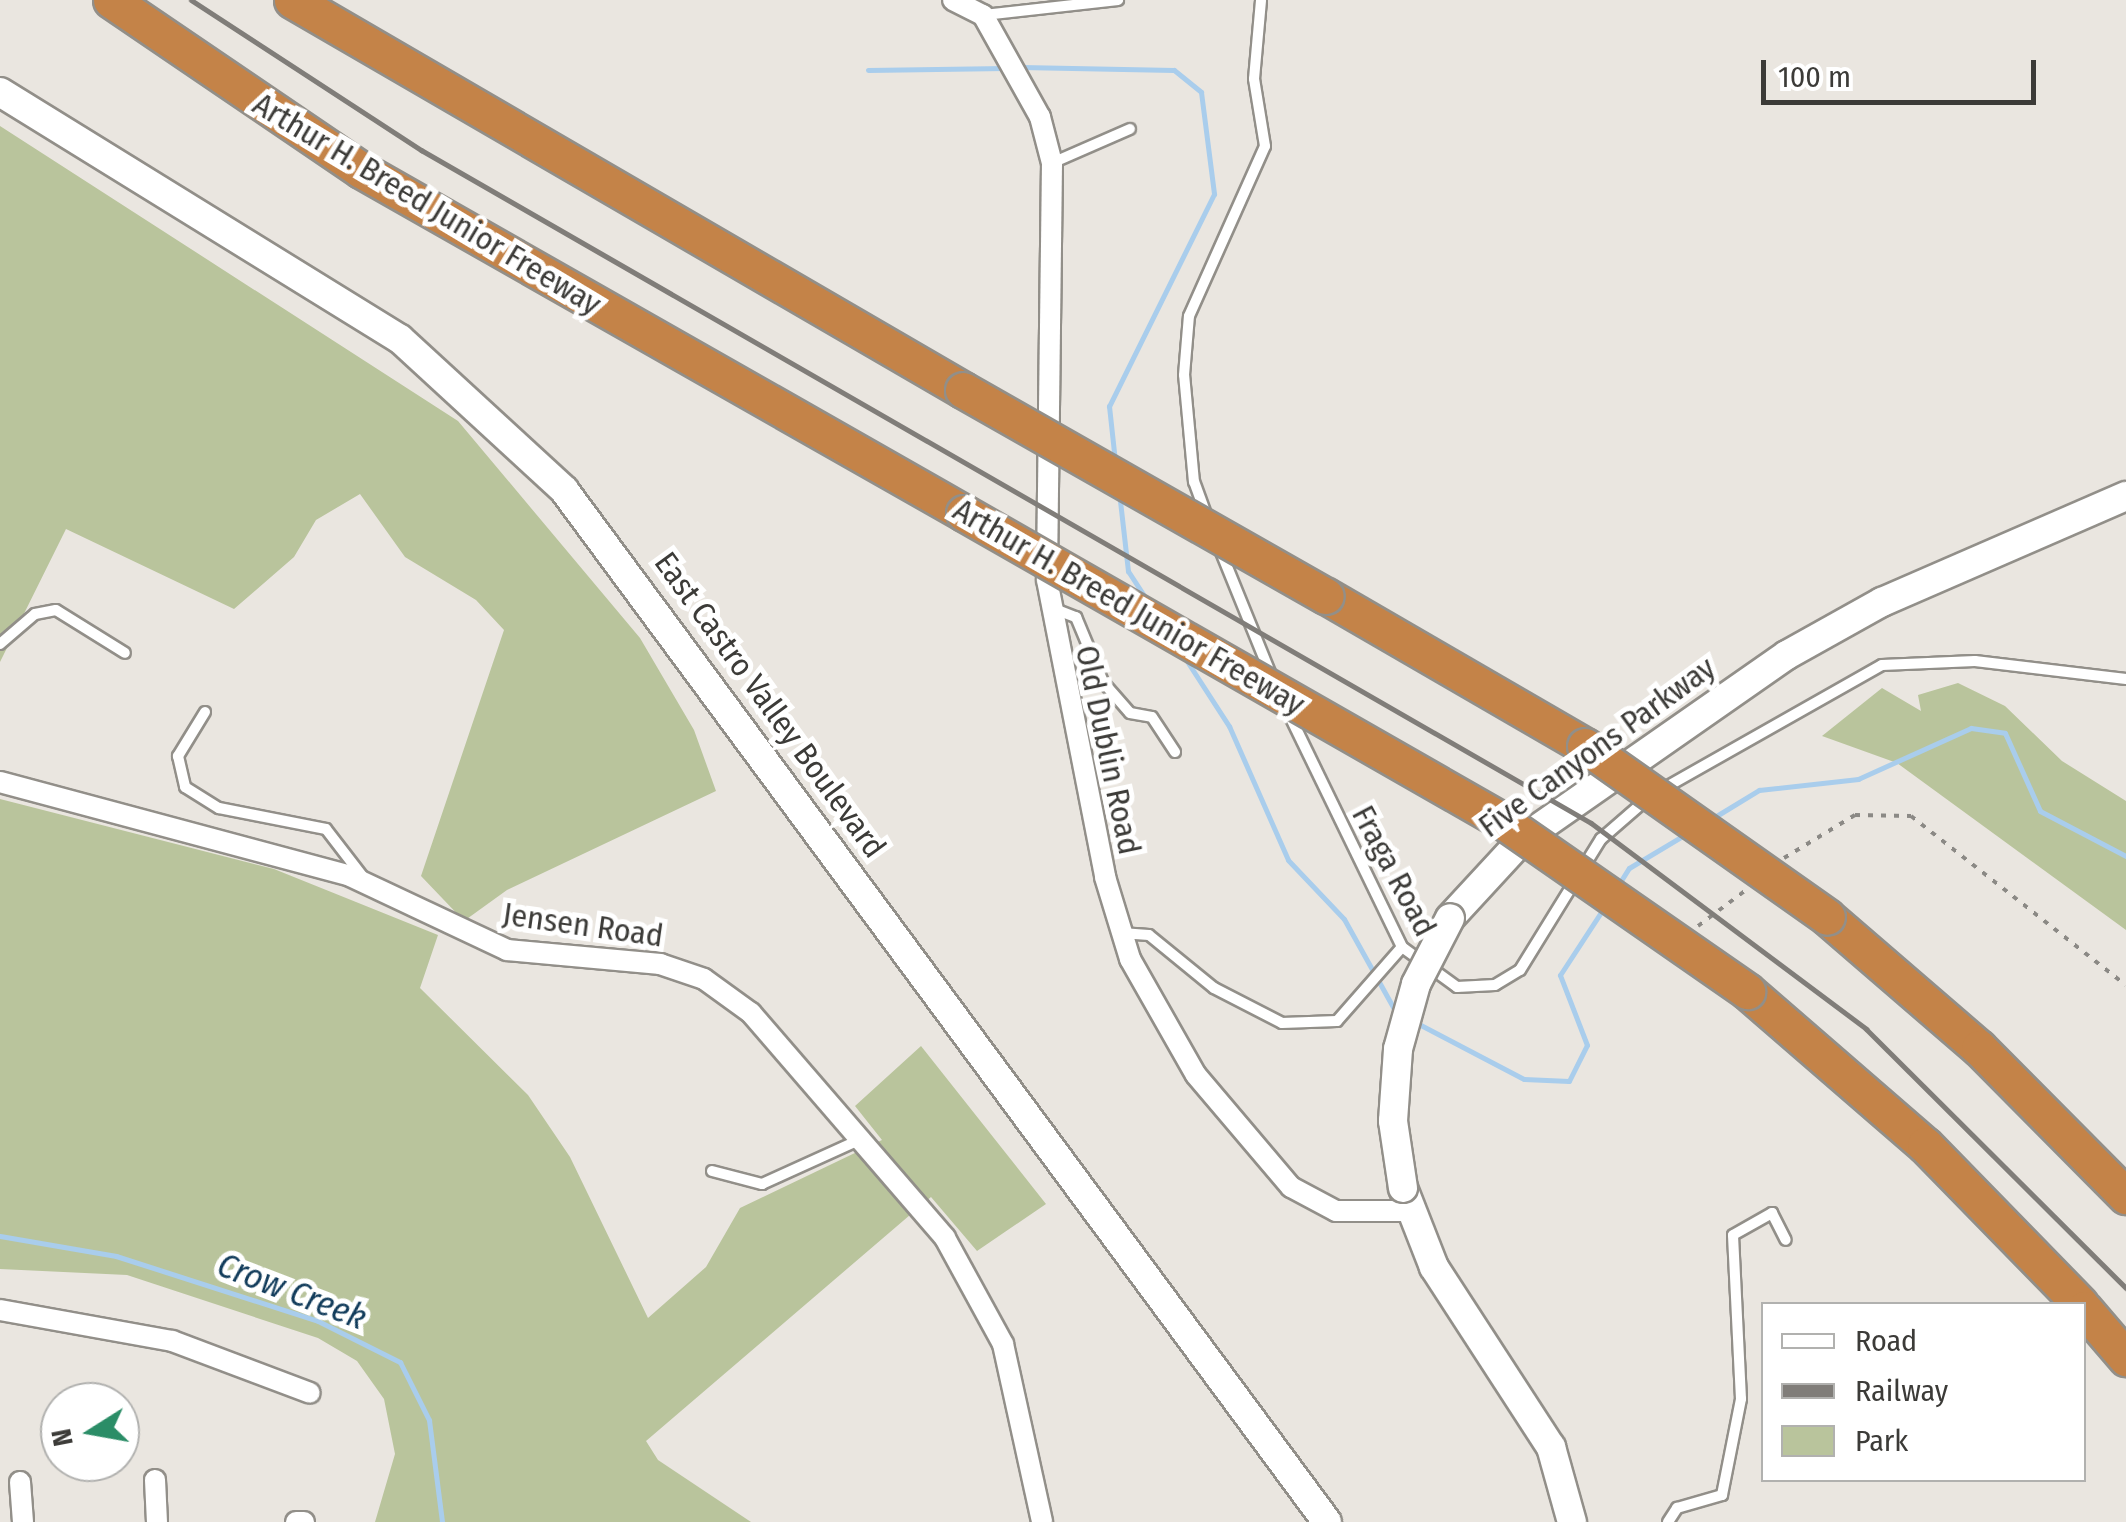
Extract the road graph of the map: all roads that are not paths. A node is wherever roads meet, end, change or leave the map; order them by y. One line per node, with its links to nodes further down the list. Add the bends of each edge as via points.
1 (111, 0): 26 (highway, Arthur H. Breed Junior Freeway, bridge, via 373,177 1518,831 1747,991 1897,1118)
2 (292, 0): 23 (highway, bridge, via 1585,746 1827,917 1978,1048)
3 (954, 0): 6 (street)
4 (1118, 0): 6 (lane)
5 (1261, 0): 20 (lane, Fraga Road, via 1254,78 1265,146 1189,316 1184,375 1194,482 1309,760)
6 (984, 15): 9 (street, Old Dublin Road, via 1026,92)
7 (0, 92): 38 (main road, East Castro Valley Boulevard, via 400,340 512,434 641,587)
8 (1130, 129): 9 (lane)
9 (1052, 164): 11 (street, Old Dublin Road, via 1042,518)
10 (2126, 496): 24 (main road, Five Canyons Parkway, bridge, via 1897,595 1787,655 1523,839 1450,918 1416,984 1398,1049 1393,1109)
11 (1051, 608): 16 (lane, via 1076,617 1103,682 1130,713 1152,717); 19 (street, Old Dublin Road)
12 (0, 644): 13 (lane, via 56,610)
13 (125, 652)
14 (2126, 678): 20 (lane, Fraga Road, via 1975,661 1882,665 1636,807 1601,840 1510,978 1457,986)
15 (205, 712): 18 (lane, via 178,756 184,787 219,808 326,830)
16 (1175, 752)
17 (0, 782): 18 (street, Jensen Road)
18 (369, 886): 21 (street, Jensen Road, via 508,950 660,964 704,979 752,1013)
19 (1121, 933): 20 (lane, via 1149,935 1214,988 1282,1022 1337,1021); 24 (street, Old Dublin Road, via 1175,1043 1291,1187 1348,1214)
20 (1402, 948)
21 (862, 1138): 22 (lane, via 762,1184); 37 (street, Jensen Road, via 981,1296 1003,1344)
22 (712, 1171)
23 (2126, 1196)
24 (1406, 1199): 39 (main road, Five Canyons Parkway, via 1442,1280 1551,1446)
25 (1786, 1240): 40 (lane, via 1772,1213 1733,1235 1742,1399 1722,1494 1677,1508)
26 (2077, 1302)
27 (0, 1310): 30 (street, via 172,1341)
28 (2086, 1312): 29 (highway, Arthur H. Breed Junior Freeway)
29 (2126, 1358)
30 (310, 1393)
31 (155, 1480): 34 (street)
32 (20, 1482): 33 (street)
33 (23, 1522)
34 (158, 1522)
35 (296, 1522): 36 (street)
36 (304, 1522)
37 (1042, 1522)
38 (1327, 1522)
39 (1572, 1522)
40 (1668, 1522)

